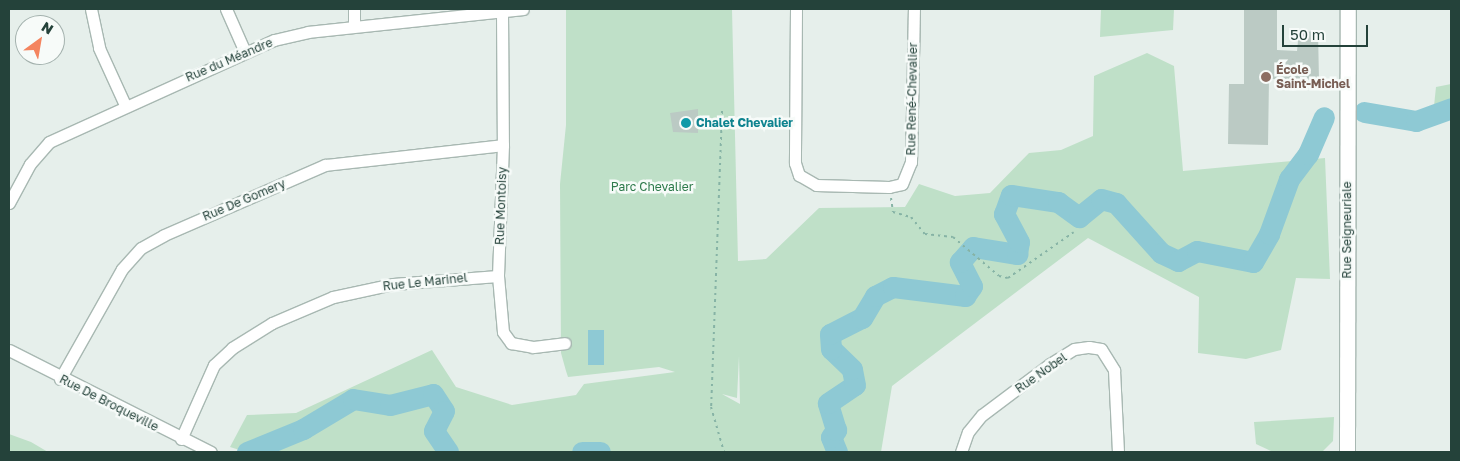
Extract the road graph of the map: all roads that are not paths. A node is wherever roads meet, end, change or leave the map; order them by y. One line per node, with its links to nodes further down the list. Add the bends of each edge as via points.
1 (91, 9): 11 (street, via 99,48)
2 (226, 9): 10 (street)
3 (354, 9): 9 (street)
4 (523, 9): 8 (street, Rue du Méandre)
5 (796, 9): 6 (street, Rue René-Chevalier, via 795,163 798,175 816,185 889,187 902,184 911,162)
6 (914, 9)
7 (1348, 9): 22 (street, Rue Seigneuriale)
8 (502, 12): 9 (street, Rue du Méandre); 12 (street, Rue Montoisy)
9 (354, 26): 10 (street, Rue du Méandre, via 274,40)
10 (244, 52): 11 (street, Rue du Méandre)
11 (125, 105): 13 (street, Rue du Méandre, via 49,142 30,164)
12 (504, 145): 14 (street, Rue Montoisy); 17 (street, Rue De Gomery, via 325,165 164,235 141,248 122,270)
13 (9, 203)
14 (498, 276): 15 (street, Rue Montoisy, via 503,332 511,343 533,347); 18 (street, Rue Le Marinel, via 393,284 333,297 272,323 232,348 214,365)
15 (565, 343)
16 (9, 350): 17 (street, Rue De Broqueville)
17 (60, 379): 18 (street, Rue De Broqueville)
18 (181, 439): 19 (street, Rue De Broqueville)
19 (211, 452)
20 (961, 452): 21 (street, Rue Nobel, via 968,432 982,415 1050,364 1074,349 1089,347 1109,357 1114,370)
21 (1118, 452)
22 (1347, 452)

